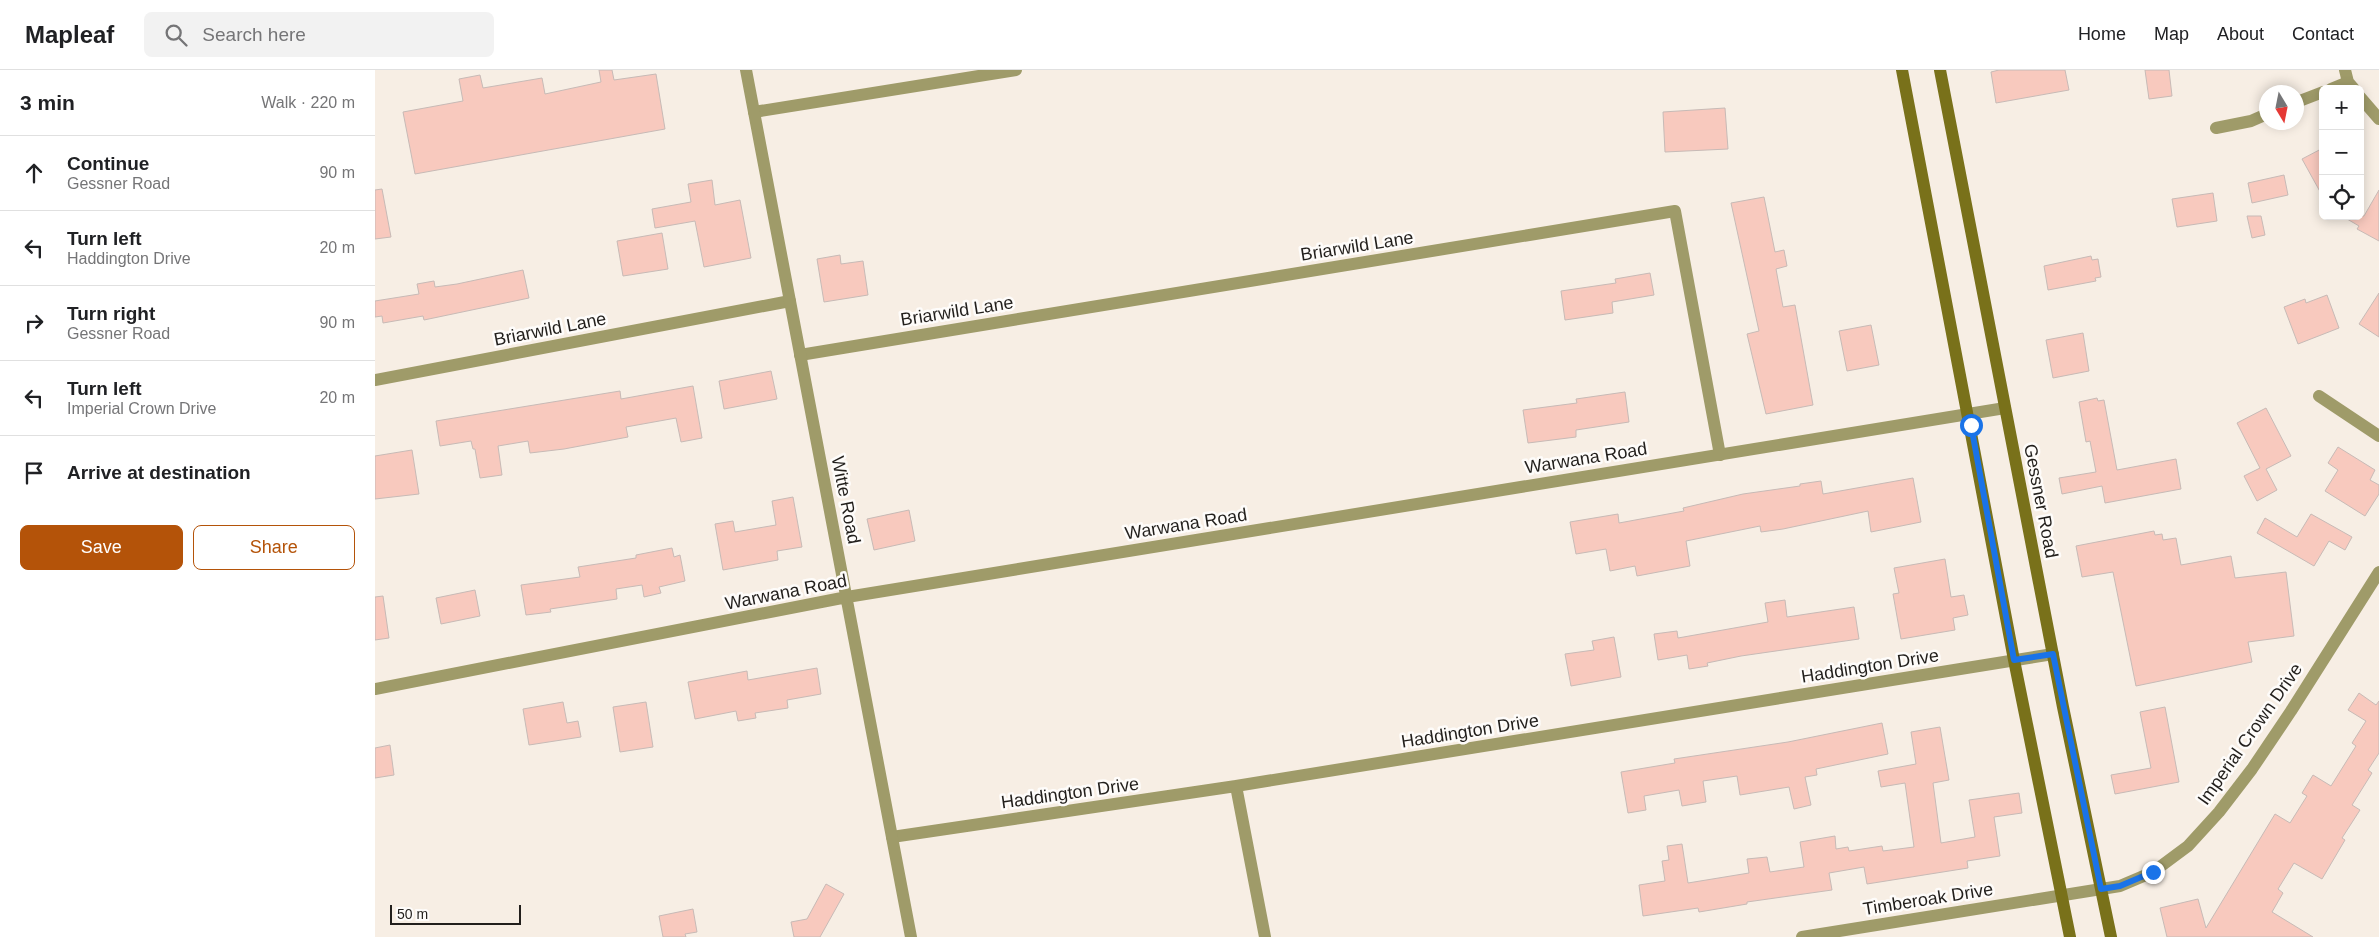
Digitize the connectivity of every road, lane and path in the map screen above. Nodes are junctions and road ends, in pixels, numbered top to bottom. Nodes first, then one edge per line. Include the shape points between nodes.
1 (746, 70) edge
2 (1017, 70) edge
3 (1902, 70) edge
4 (1940, 70) edge
5 (2319, 94) edge
6 (2304, 99) edge
7 (2364, 102) edge
8 (754, 112) junction
9 (2259, 118) edge
10 (2379, 119) edge
11 (2216, 128) dead end
12 (790, 301) junction
13 (801, 355) junction
14 (375, 380) edge
15 (2319, 396) dead end
16 (2005, 408) junction
17 (1968, 413) junction
18 (2379, 436) edge
19 (1720, 454) junction
20 (2379, 572) edge
21 (847, 597) junction
22 (2053, 654) junction
23 (2014, 660) junction
24 (375, 690) edge
25 (1236, 786) junction
26 (893, 837) junction
27 (2101, 889) junction
28 (2061, 895) junction
29 (911, 937) edge
30 (1265, 937) edge
31 (1802, 937) edge
32 (2070, 937) edge
33 (2111, 937) edge

1 - 8 street, Witte Road
2 - 8 street
3 - 17 main road
4 - 16 main road, Gessner Road
5 - 6 street
7 - 10 street
8 - 12 street, Witte Road
9 - 11 street
12 - 13 street, Witte Road
12 - 14 street, Briarwild Lane
13 - 19 street, Briarwild Lane via 1675,211
13 - 21 street, Witte Road
15 - 18 street
16 - 17 street, Warwana Road
16 - 22 main road, Gessner Road
17 - 19 street, Warwana Road
17 - 23 main road
19 - 21 street, Warwana Road
20 - 27 street, Imperial Crown Drive via 2291,711 2219,812 2189,846 2153,872 2120,886
21 - 24 street, Warwana Road
21 - 26 street, Witte Road
22 - 23 street, Haddington Drive
22 - 27 main road, Gessner Road
23 - 25 street, Haddington Drive
23 - 28 main road
25 - 26 street, Haddington Drive
25 - 30 street
26 - 29 street, Witte Road
27 - 28 street, Imperial Crown Drive
27 - 33 main road, Gessner Road
28 - 31 street, Timberoak Drive
28 - 32 main road

